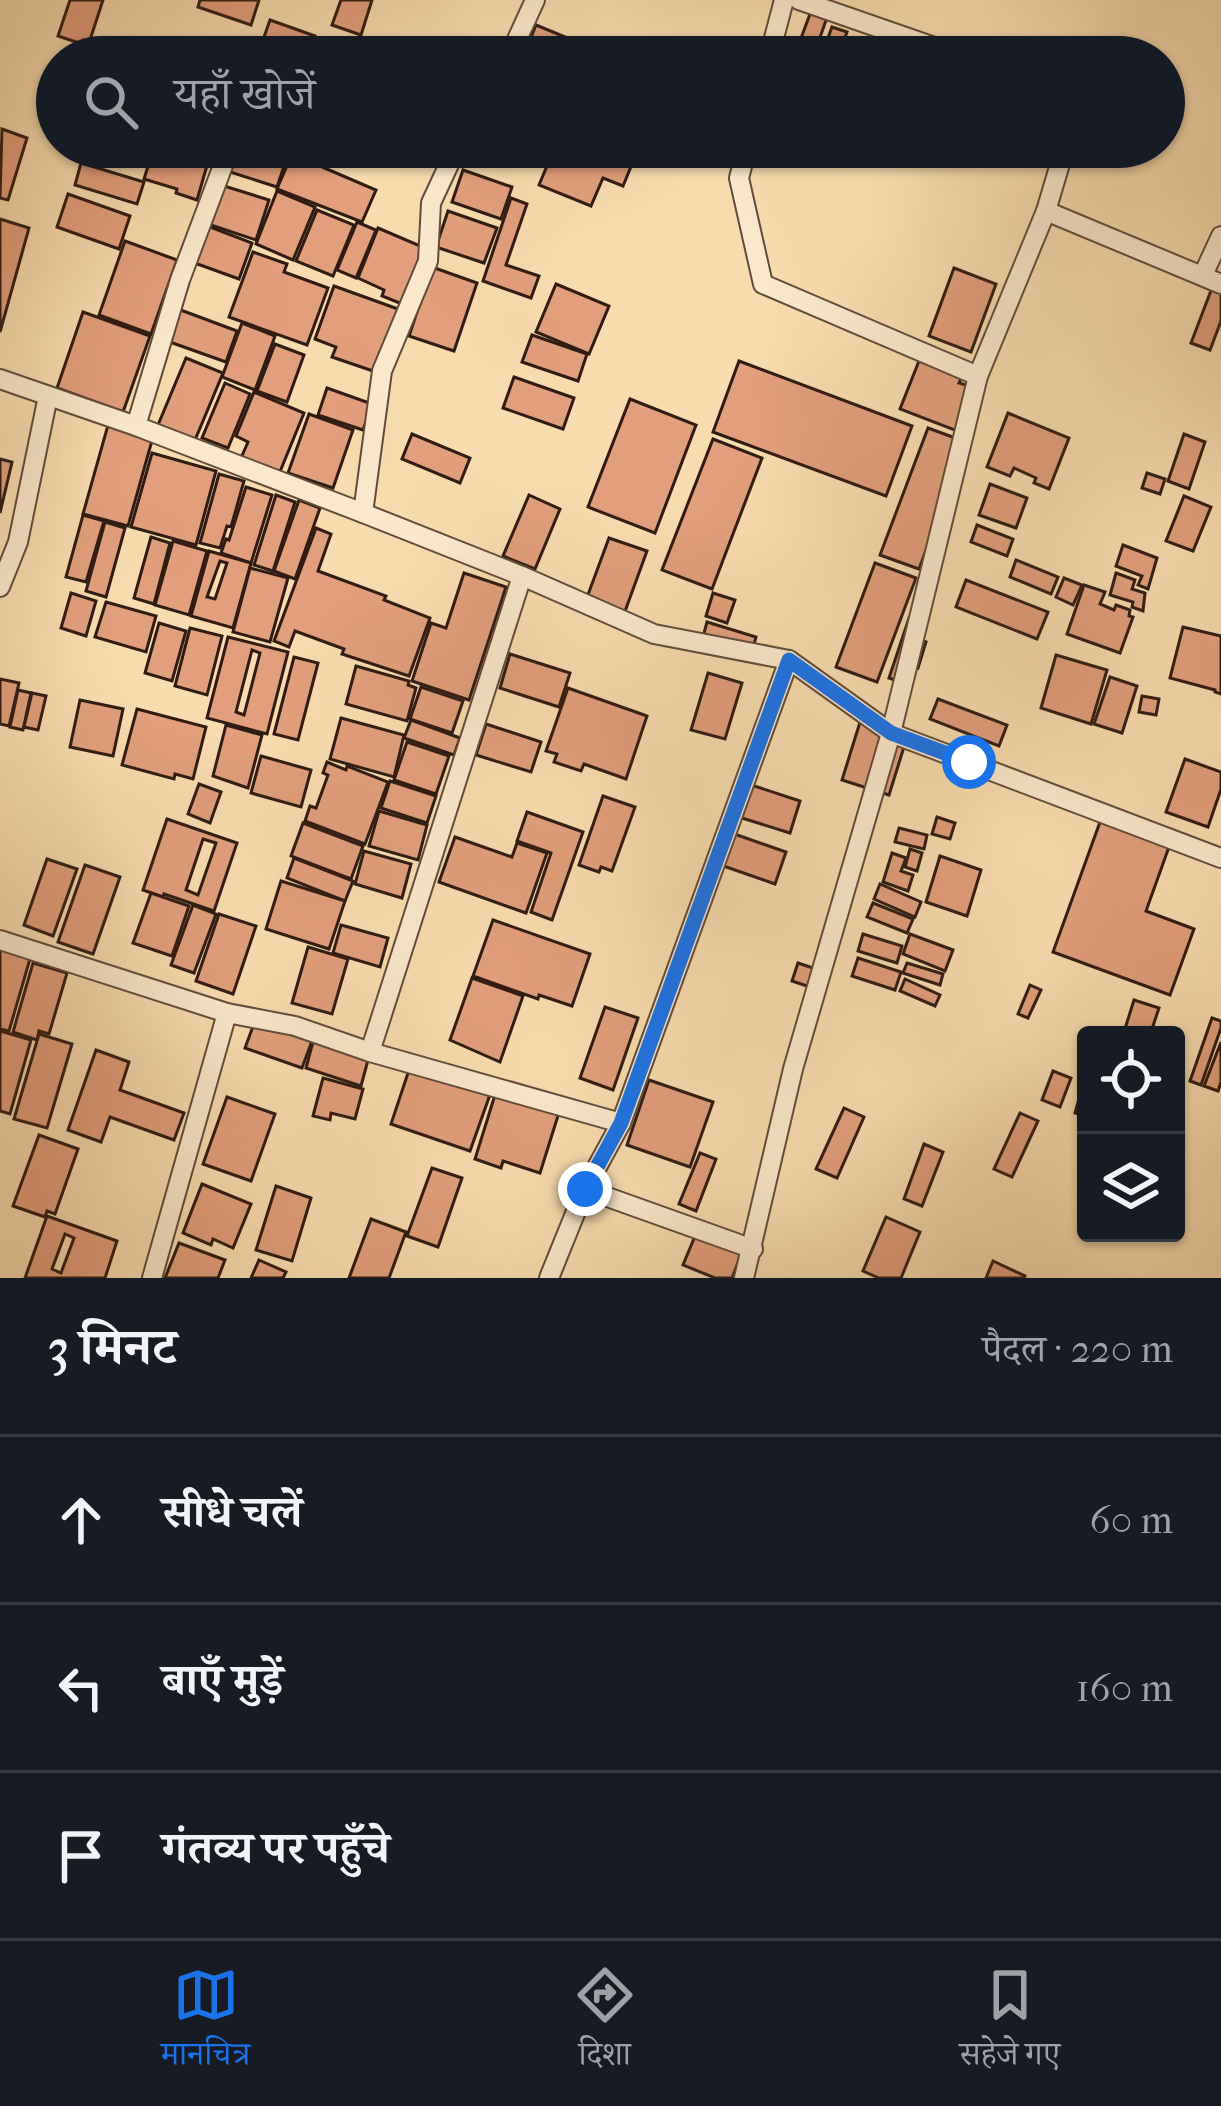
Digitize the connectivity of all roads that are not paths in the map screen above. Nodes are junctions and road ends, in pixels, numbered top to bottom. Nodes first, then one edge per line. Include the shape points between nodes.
1 (535, 0) edge
2 (784, 0) edge
3 (799, 0) edge
4 (519, 36) edge
5 (775, 36) edge
6 (903, 36) edge
7 (222, 168) edge
8 (448, 168) edge
9 (742, 168) edge
10 (1059, 168) edge
11 (1046, 211) junction
12 (1221, 236) edge
13 (1212, 279) edge
14 (978, 376) junction
15 (0, 379) edge
16 (48, 396) junction
17 (136, 426) junction
18 (363, 513) junction
19 (9, 540) edge
20 (521, 576) junction
21 (0, 587) edge
22 (789, 660) junction
23 (891, 733) junction
24 (1221, 858) edge
25 (0, 940) edge
26 (226, 1013) junction
27 (370, 1052) junction
28 (621, 1123) junction
29 (585, 1189) junction
30 (753, 1249) junction
31 (152, 1278) edge
32 (549, 1278) edge
33 (745, 1278) edge

1 - 4 street
2 - 5 street
3 - 6 street
7 - 17 street
8 - 18 street via 431,203 428,261 382,370
9 - 14 street via 763,284
10 - 11 street
11 - 13 street
11 - 14 street
12 - 13 street
14 - 23 street
15 - 16 street
16 - 17 street
16 - 19 street
17 - 18 street
18 - 20 street
19 - 21 street
20 - 22 street via 654,634
20 - 27 street
22 - 23 street
22 - 28 street
23 - 24 street
23 - 30 street via 793,1069
25 - 26 street
26 - 27 street
26 - 31 street
27 - 28 street
28 - 29 street
29 - 30 street
29 - 32 street
30 - 33 street

